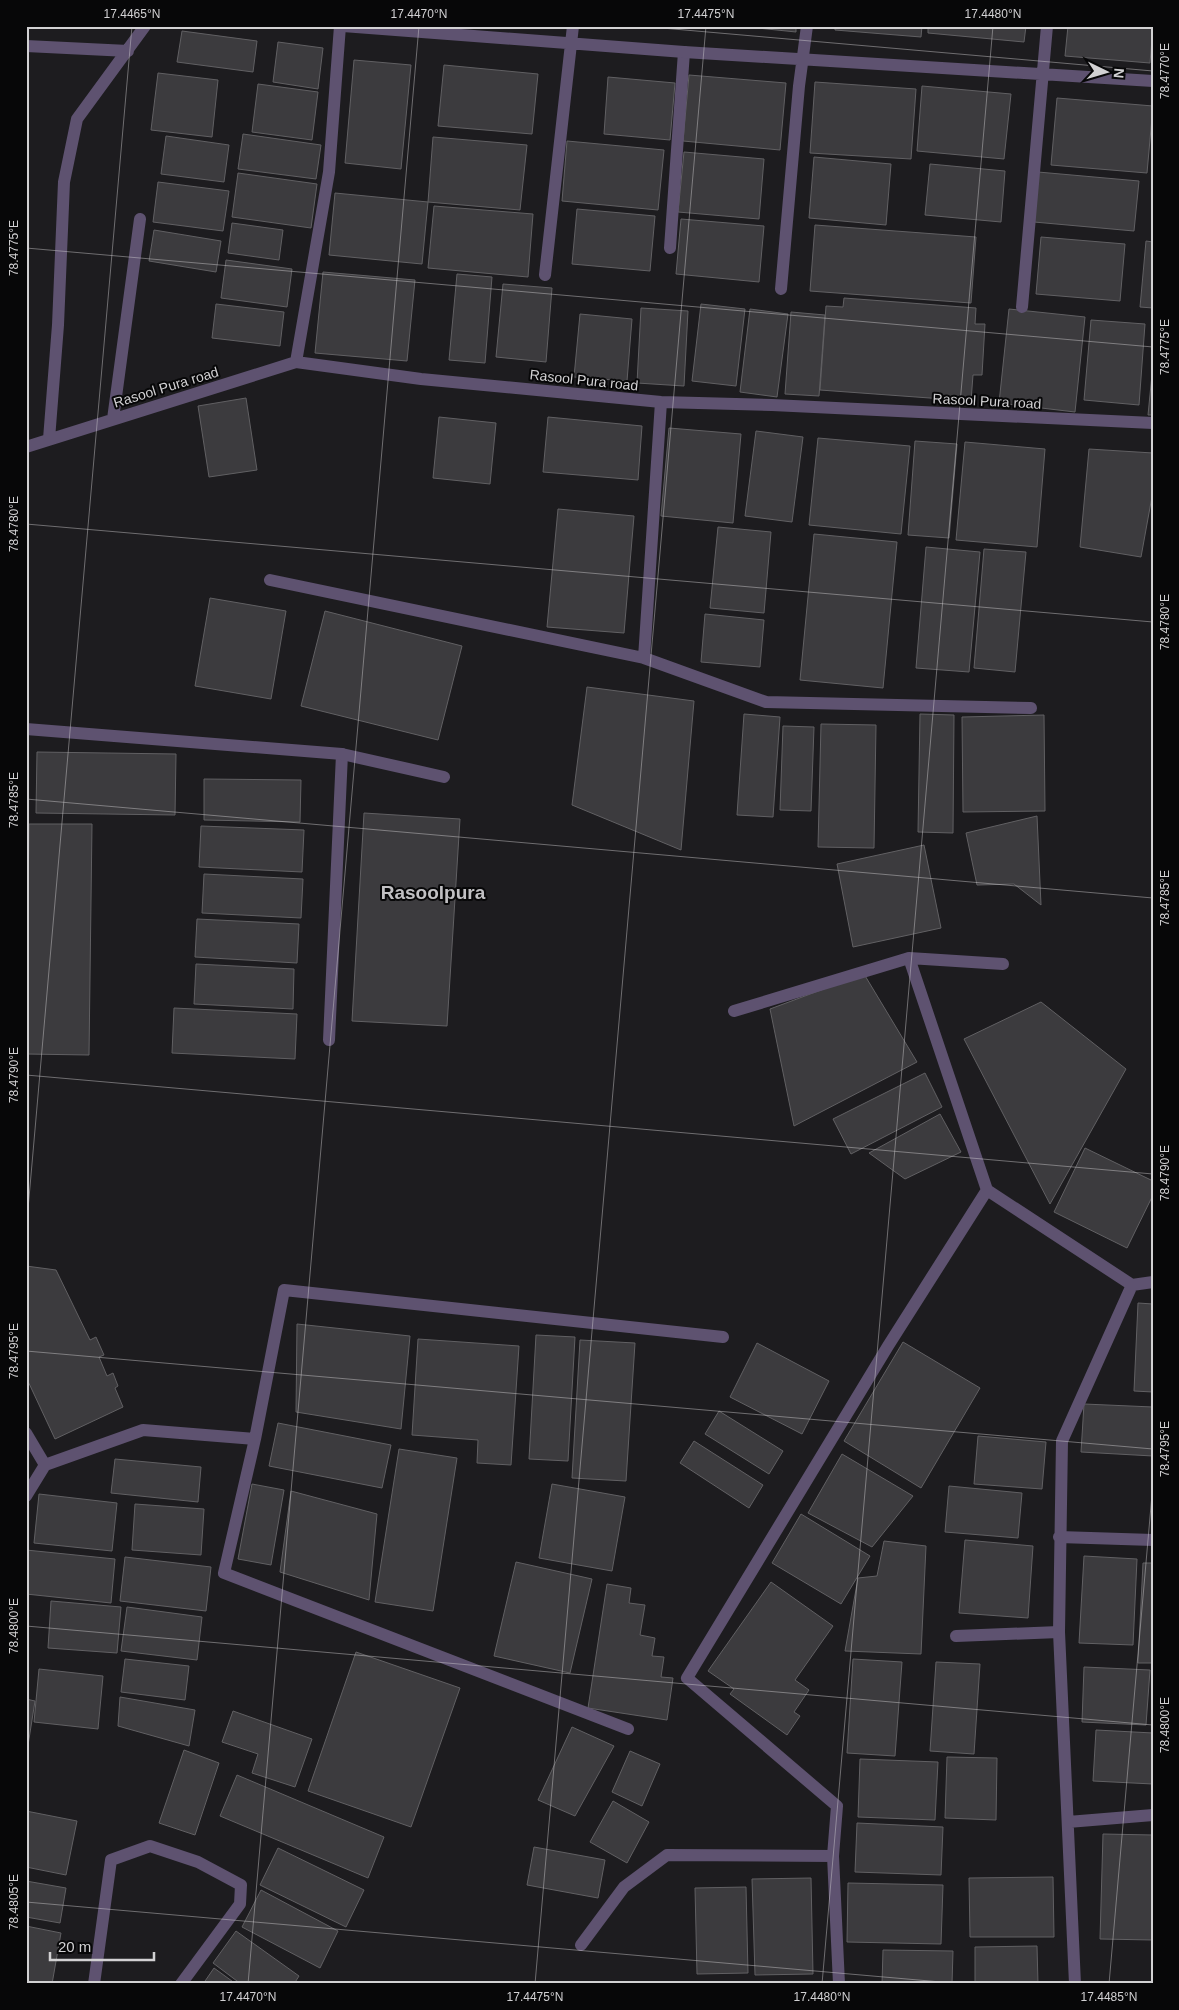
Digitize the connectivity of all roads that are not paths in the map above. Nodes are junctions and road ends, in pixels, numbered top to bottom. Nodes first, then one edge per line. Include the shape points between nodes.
1 (145, 26) edge
2 (342, 26) edge
3 (573, 26) edge
4 (807, 26) edge
5 (1047, 26) edge
6 (571, 43) junction
7 (26, 46) edge
8 (128, 51) junction
9 (684, 52) junction
10 (802, 60) junction
11 (1044, 75) junction
12 (1153, 81) edge
13 (140, 218) dead end
14 (670, 248) dead end
15 (545, 275) dead end
16 (781, 290) dead end
17 (1022, 307) dead end
18 (296, 362) junction
19 (661, 402) junction
20 (114, 419) junction
21 (1153, 423) edge
22 (48, 439) junction
23 (26, 447) edge
24 (270, 580) dead end
25 (644, 658) junction
26 (1031, 708) dead end
27 (26, 730) edge
28 (342, 754) junction
29 (444, 777) dead end
30 (909, 958) junction
31 (1003, 964) dead end
32 (734, 1011) dead end
33 (329, 1040) dead end
34 (987, 1190) junction
35 (1153, 1282) edge
36 (1132, 1285) junction
37 (723, 1337) dead end
38 (26, 1433) edge
39 (255, 1440) junction
40 (45, 1465) junction
41 (26, 1496) edge
42 (1059, 1537) junction
43 (1153, 1540) edge
44 (1059, 1632) junction
45 (956, 1636) dead end
46 (628, 1730) dead end
47 (1153, 1816) edge
48 (1068, 1822) junction
49 (833, 1856) junction
50 (581, 1945) dead end
51 (94, 1984) edge
52 (181, 1984) edge
53 (840, 1984) edge
54 (1075, 1984) edge

1 - 8 street
2 - 6 street
2 - 18 street via 328,172
3 - 6 street
4 - 10 street
5 - 11 street
6 - 9 street
6 - 15 street
7 - 8 street
8 - 22 street via 76,119 64,182 58,325
9 - 10 street
9 - 14 street
10 - 11 street
10 - 16 street
11 - 12 street
11 - 17 street
13 - 20 street
18 - 19 street, Rasool Pura road via 421,379
18 - 20 street, Rasool Pura road
19 - 21 street, Rasool Pura road
19 - 25 street
20 - 22 street, Rasool Pura road
22 - 23 street, Rasool Pura road
24 - 25 street
25 - 26 street via 766,702
27 - 28 street
28 - 29 street
28 - 33 street
30 - 31 street
30 - 32 street
30 - 34 street
34 - 36 street
34 - 49 street via 883,1354 687,1678 837,1806
35 - 36 street
36 - 42 street via 1062,1441
37 - 39 street via 284,1290
38 - 40 street
39 - 40 street via 143,1430
39 - 46 street via 224,1573
40 - 41 street
42 - 43 street
42 - 44 street
44 - 45 street
44 - 48 street
47 - 48 street
48 - 54 street
49 - 50 street via 666,1855 624,1887
49 - 53 street
51 - 52 street via 111,1860 150,1846 198,1862 241,1885 240,1904

